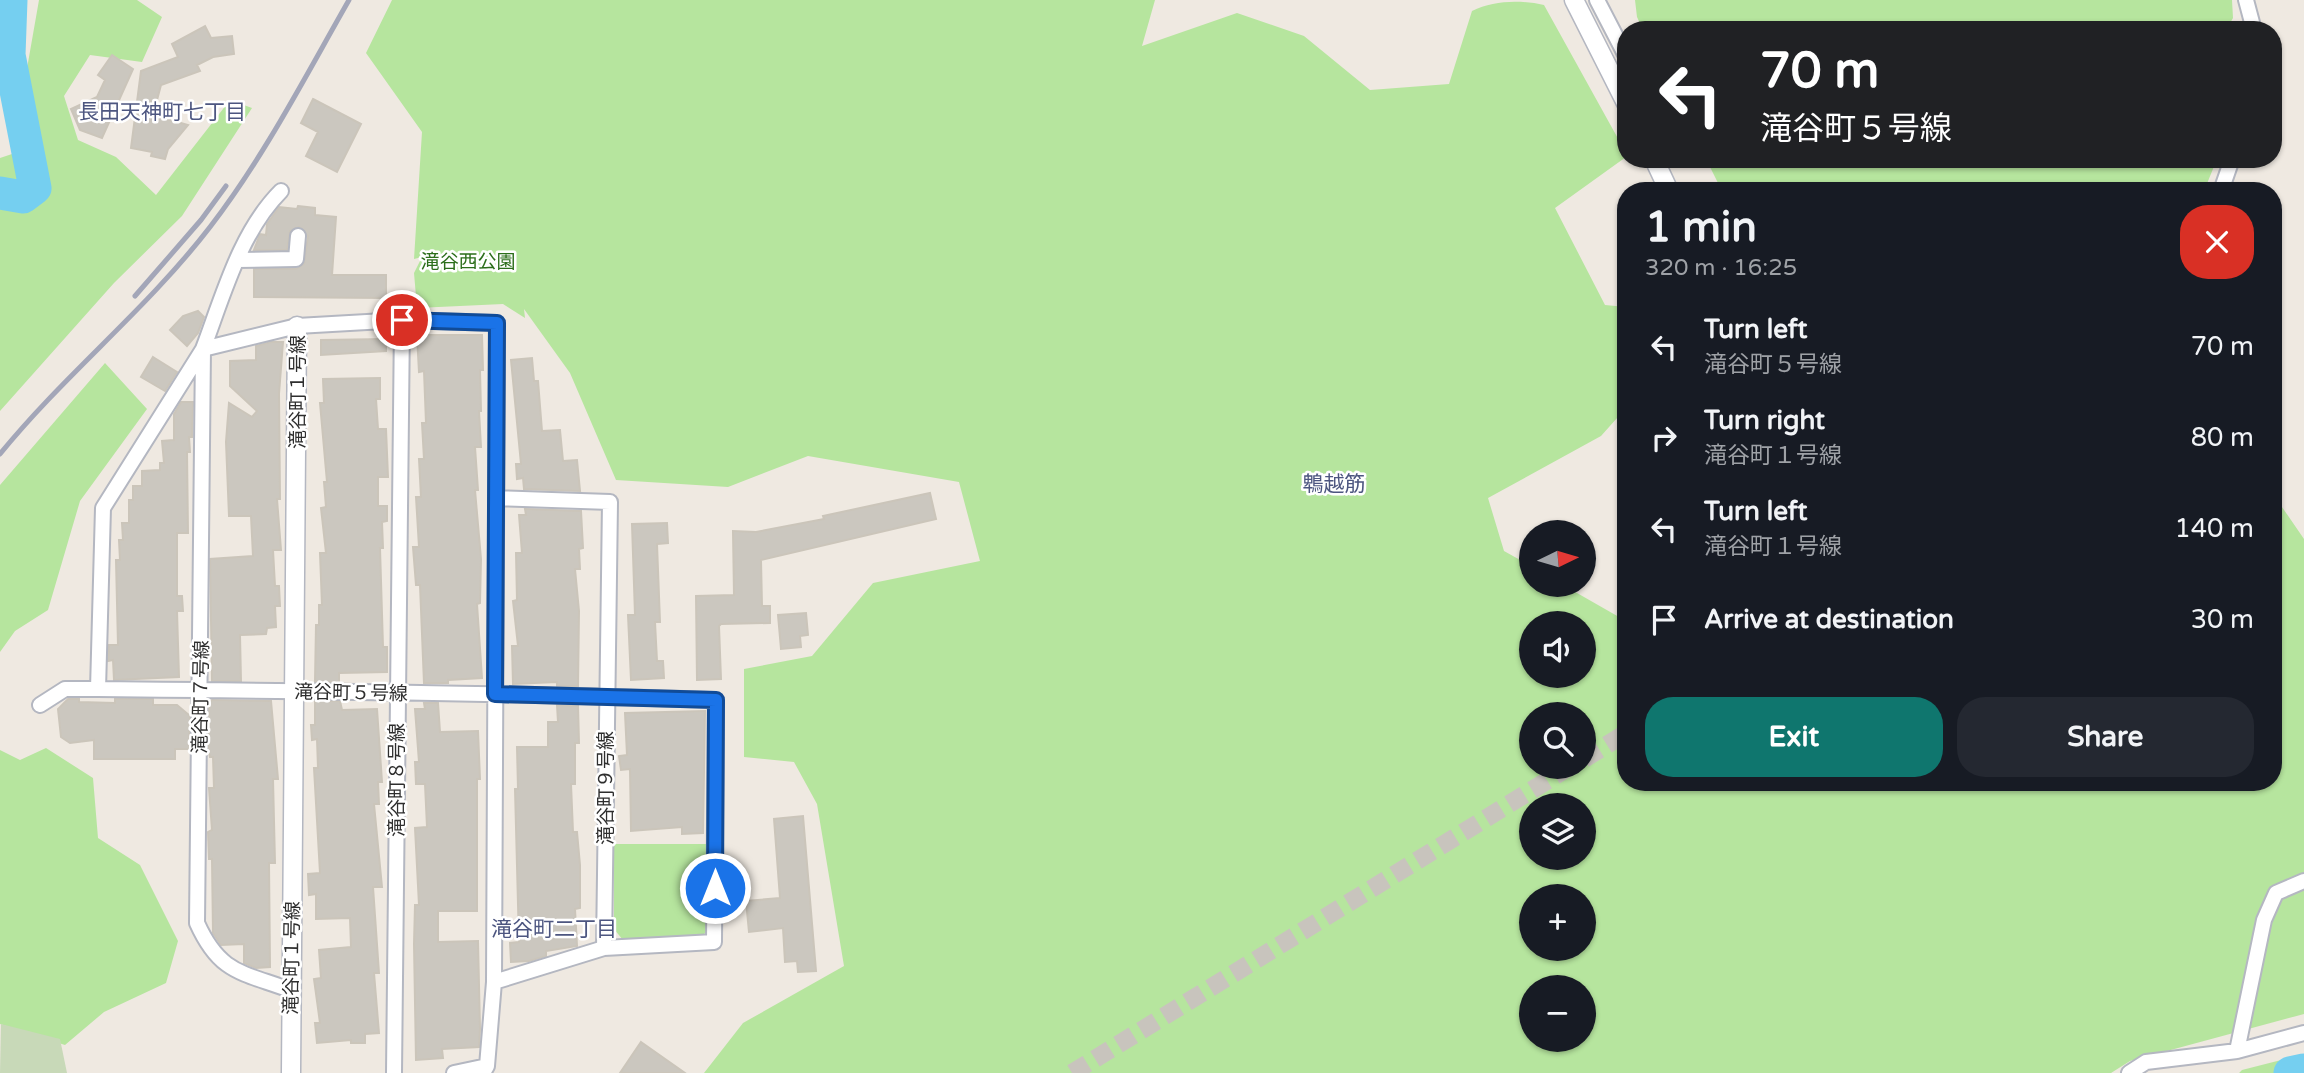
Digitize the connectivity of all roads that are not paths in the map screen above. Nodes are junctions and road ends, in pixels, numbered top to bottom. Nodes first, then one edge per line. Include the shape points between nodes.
1 (1574, 0) edge
2 (1597, 0) edge
3 (2246, 0) edge
4 (2252, 21) edge
5 (1617, 39) edge
6 (1617, 85) edge
7 (281, 191) dead end
8 (298, 236) dead end
9 (237, 260) junction
10 (402, 320) junction
11 (296, 326) junction
12 (203, 349) junction
13 (496, 498) junction
14 (98, 689) junction
15 (200, 690) junction
16 (296, 691) junction
17 (396, 693) junction
18 (495, 694) junction
19 (605, 696) junction
20 (40, 705) dead end
21 (2304, 881) edge
22 (604, 948) junction
23 (495, 982) junction
24 (290, 990) junction
25 (2304, 1034) edge
26 (2236, 1051) junction
27 (485, 1069) edge
28 (291, 1073) edge
29 (394, 1073) edge
30 (454, 1073) edge
31 (2129, 1073) edge

1 - 6 street
2 - 5 street
3 - 4 street
7 - 9 street via 268,204
8 - 9 street via 296,259
9 - 12 street
10 - 11 street, 滝谷町１号線
10 - 13 street, 滝谷町１号線 via 497,323
10 - 17 street, 滝谷町８号線
11 - 12 street
11 - 16 street, 滝谷町１号線
12 - 14 street via 103,508
12 - 15 street, 滝谷町７号線
13 - 18 street, 滝谷町１号線
13 - 19 street, 滝谷町９号線 via 610,502
14 - 15 street, 滝谷町５号線
14 - 20 street, 滝谷町５号線 via 65,689
15 - 16 street, 滝谷町５号線
15 - 24 street, 滝谷町７号線 via 197,923 209,950 229,968
16 - 17 street, 滝谷町５号線
16 - 24 street, 滝谷町１号線
17 - 18 street, 滝谷町５号線
17 - 29 street, 滝谷町８号線
18 - 19 street, 滝谷町５号線
18 - 23 street, 滝谷町１号線
19 - 22 street, 滝谷町９号線
19 - 22 street, 滝谷町５号線 via 716,700 716,713 714,942
21 - 26 street via 2276,893 2264,920
22 - 23 street
23 - 27 street, 滝谷町１号線
24 - 28 street, 滝谷町１号線
25 - 26 street
26 - 31 street via 2146,1062
27 - 30 street

